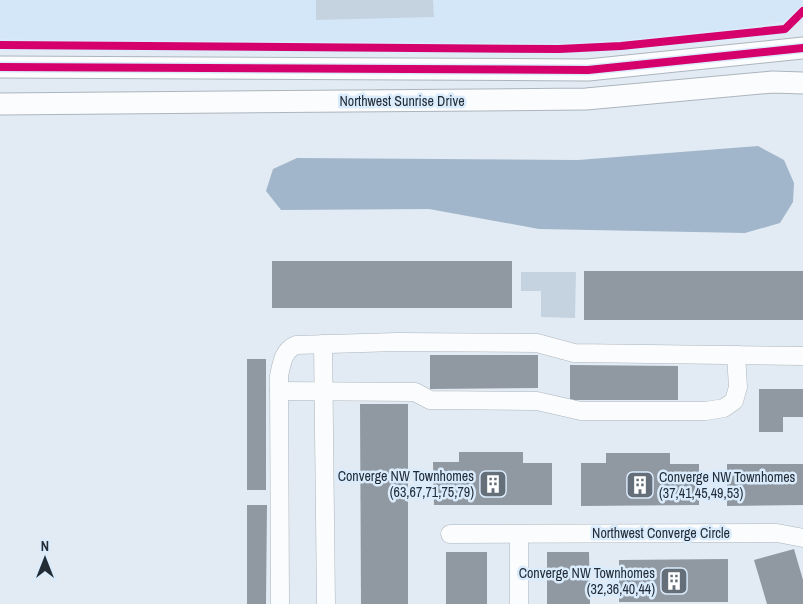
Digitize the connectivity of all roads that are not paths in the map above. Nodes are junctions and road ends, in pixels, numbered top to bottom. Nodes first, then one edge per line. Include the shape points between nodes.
1 (803, 48) edge
2 (0, 67) edge
3 (803, 83) edge
4 (0, 104) edge
5 (323, 344) junction
6 (736, 355) junction
7 (803, 356) edge
8 (279, 391) junction
9 (324, 392) junction
10 (450, 534) dead end
11 (519, 534) junction
12 (803, 538) edge
13 (280, 604) edge
14 (326, 604) edge
15 (518, 604) edge

1 - 2 street via 588,70
3 - 4 street, Northwest Sunrise Drive via 773,82 586,99
5 - 6 street via 537,344 574,353
5 - 8 street via 296,345 288,349 279,376
5 - 9 street
6 - 7 street
6 - 9 street via 738,387 734,401 724,408 706,411 581,411 537,401 430,400 414,392
8 - 9 street
8 - 13 street
9 - 14 street
10 - 11 street, Northwest Converge Circle
11 - 12 street, Northwest Converge Circle via 777,533
11 - 15 street

